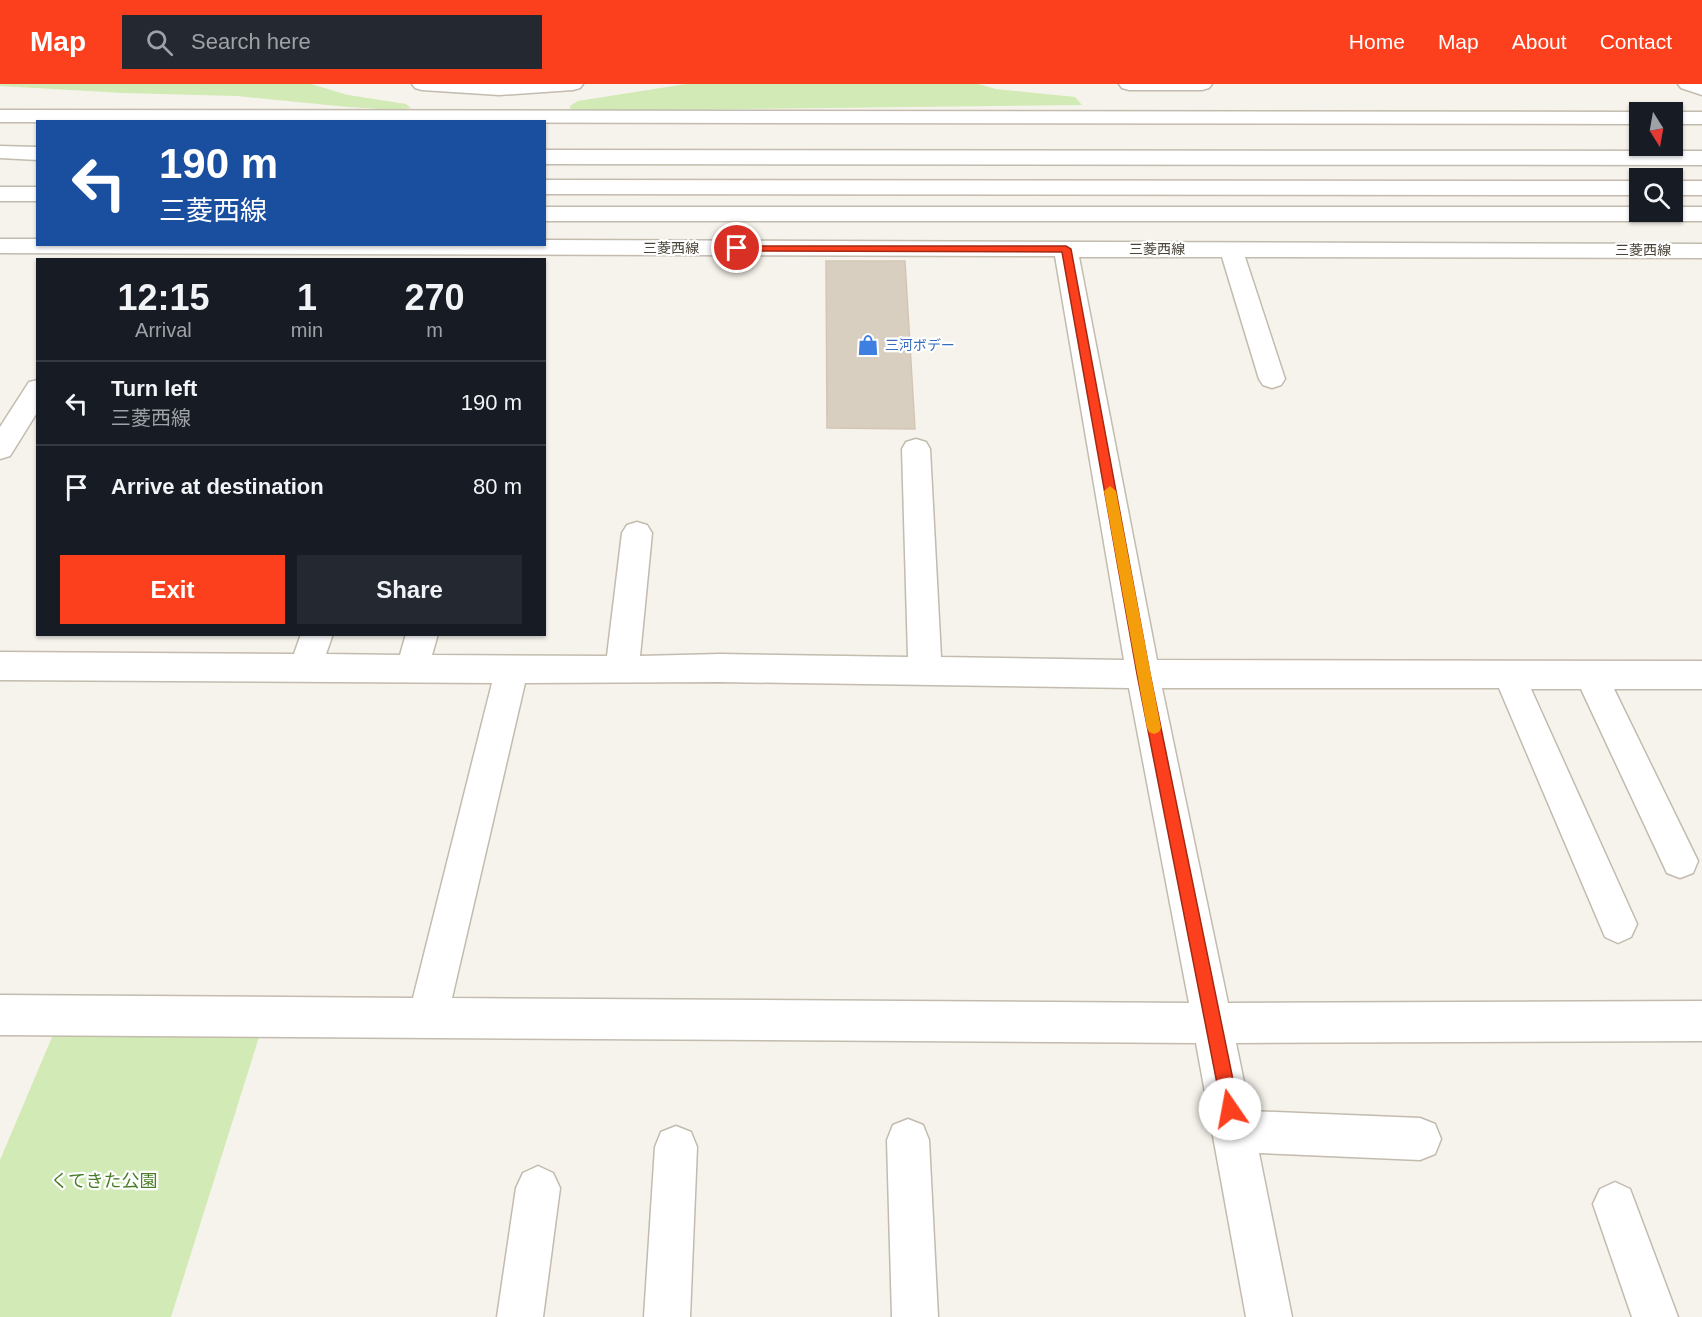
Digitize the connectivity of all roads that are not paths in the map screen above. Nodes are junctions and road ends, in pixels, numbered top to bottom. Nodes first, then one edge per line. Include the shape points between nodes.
1 (422, 84) edge
2 (573, 84) edge
3 (1129, 84) edge
4 (1202, 84) edge
5 (1688, 84) edge
6 (1702, 89) edge
7 (0, 116) edge
8 (1629, 118) edge
9 (1683, 118) edge
10 (1702, 118) edge
11 (0, 152) edge
12 (36, 154) edge
13 (546, 157) edge
14 (1702, 158) edge
15 (0, 186) edge
16 (36, 186) edge
17 (546, 187) edge
18 (1629, 188) edge
19 (1683, 188) edge
20 (1702, 189) edge
21 (0, 194) edge
22 (36, 194) edge
23 (546, 195) edge
24 (1629, 199) edge
25 (1683, 199) edge
26 (1702, 199) edge
27 (546, 214) edge
28 (1702, 214) edge
29 (0, 246) edge
30 (1066, 249) junction
31 (1231, 249) junction
32 (1702, 251) edge
33 (123, 253) edge
34 (1272, 379) dead end
35 (36, 392) edge
36 (0, 449) edge
37 (916, 449) dead end
38 (637, 533) dead end
39 (316, 636) edge
40 (421, 636) edge
41 (0, 666) edge
42 (305, 667) junction
43 (412, 667) junction
44 (512, 669) junction
45 (622, 670) junction
46 (925, 671) junction
47 (1143, 674) junction
48 (1509, 675) junction
49 (1591, 675) junction
50 (1702, 675) edge
51 (1680, 861) dead end
52 (1618, 924) dead end
53 (0, 1015) edge
54 (428, 1018) junction
55 (1702, 1021) edge
56 (1211, 1023) junction
57 (1235, 1131) junction
58 (1420, 1139) dead end
59 (908, 1140) dead end
60 (676, 1148) dead end
61 (538, 1188) dead end
62 (1616, 1204) dead end
63 (520, 1317) edge
64 (667, 1317) edge
65 (915, 1317) edge
66 (1269, 1317) edge
67 (1655, 1317) edge

1 - 2 street via 499,89
3 - 4 street
5 - 6 street
7 - 8 street
9 - 10 street
11 - 12 street
13 - 14 street
15 - 16 street
17 - 18 street
19 - 20 street
21 - 22 street
23 - 24 street
25 - 26 street
27 - 28 street
29 - 33 street, 三菱西線
30 - 31 street, 三菱西線
30 - 33 street, 三菱西線
30 - 47 street
31 - 32 street, 三菱西線
31 - 34 street
35 - 36 street
37 - 46 street
38 - 45 street
39 - 42 street
40 - 43 street
41 - 42 street
42 - 43 street
43 - 44 street
44 - 45 street
44 - 54 street
45 - 46 street
46 - 47 street
47 - 48 street
47 - 56 street
48 - 49 street
48 - 52 street
49 - 50 street
49 - 51 street
53 - 54 street
54 - 56 street
55 - 56 street
56 - 57 street
57 - 58 street
57 - 66 street
59 - 65 street
60 - 64 street
61 - 63 street
62 - 67 street

